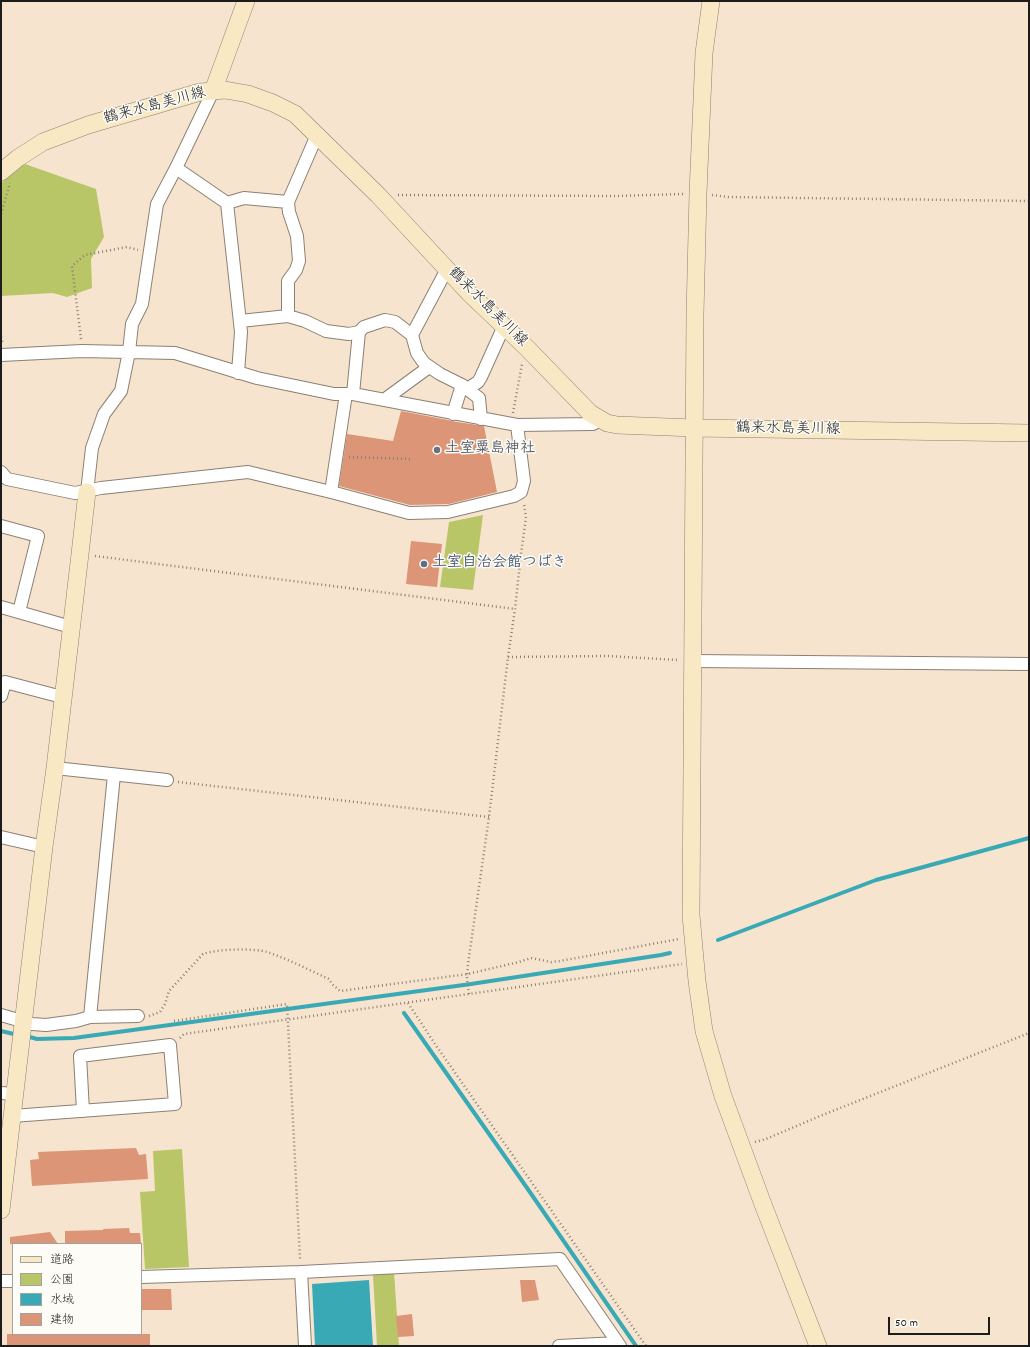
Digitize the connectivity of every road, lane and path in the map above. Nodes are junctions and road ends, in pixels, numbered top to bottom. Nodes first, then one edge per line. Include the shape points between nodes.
1 (246, 1) edge
2 (711, 1) edge
3 (213, 91) junction
4 (317, 135) junction
5 (176, 168) junction
6 (1, 172) edge
7 (698, 193) junction
8 (378, 195) junction
9 (1029, 201) edge
10 (288, 202) junction
11 (227, 203) junction
12 (150, 253) junction
13 (447, 269) junction
14 (288, 316) junction
15 (240, 321) junction
16 (504, 326) junction
17 (359, 332) junction
18 (412, 335) junction
19 (525, 346) junction
20 (82, 351) junction
21 (129, 352) junction
22 (1, 355) edge
23 (430, 367) junction
24 (238, 373) junction
25 (465, 387) junction
26 (350, 394) junction
27 (384, 400) junction
28 (453, 414) junction
29 (481, 419) junction
30 (601, 420) junction
31 (514, 425) junction
32 (694, 428) junction
33 (1029, 433) edge
34 (336, 457) junction
35 (410, 459) dead end
36 (1, 472) edge
37 (87, 492) junction
38 (331, 492) junction
39 (521, 492) junction
40 (1, 526) edge
41 (80, 554) junction
42 (1, 607) edge
43 (515, 609) junction
44 (19, 612) junction
45 (71, 627) junction
46 (508, 657) junction
47 (693, 660) junction
48 (1029, 664) edge
49 (1, 696) edge
50 (62, 697) junction
51 (55, 768) junction
52 (114, 775) junction
53 (167, 780) joint
54 (489, 817) junction
55 (1, 837) edge
56 (44, 848) junction
57 (693, 937) junction
58 (695, 962) junction
59 (468, 974) junction
60 (469, 994) junction
61 (408, 1003) junction
62 (1, 1016) edge
63 (138, 1016) joint
64 (90, 1017) junction
65 (288, 1019) junction
66 (174, 1021) dead end
67 (23, 1032) junction
68 (1029, 1033) edge
69 (170, 1045) junction
70 (8, 1094) edge
71 (84, 1111) junction
72 (12, 1116) junction
73 (741, 1146) junction
74 (4, 1157) edge
75 (1, 1210) edge
76 (301, 1272) junction
77 (142, 1277) edge
78 (1, 1281) edge
79 (12, 1281) edge
80 (619, 1344) edge
81 (305, 1346) edge
82 (559, 1346) edge
83 (646, 1346) edge
84 (818, 1346) edge

1 - 3 street
2 - 7 street via 704,53
3 - 4 street, 鶴来水島美川線 via 225,90 248,94 273,103 295,114
3 - 5 street
3 - 6 street, 鶴来水島美川線 via 200,92 88,125 43,142
4 - 8 street, 鶴来水島美川線
4 - 10 street
5 - 11 street
5 - 12 street via 157,204
7 - 8 path via 616,196
7 - 9 path via 728,197
7 - 32 street
8 - 13 street, 鶴来水島美川線
10 - 11 street via 244,198
10 - 14 street via 297,236 300,262 288,281
11 - 15 street
12 - 20 path via 127,247 85,255 72,266
12 - 21 street via 142,304 132,324
13 - 16 street, 鶴来水島美川線
13 - 18 street
14 - 15 street
14 - 17 street via 326,331 349,334
15 - 24 street
16 - 19 street, 鶴来水島美川線
16 - 25 street via 478,382
17 - 18 street via 364,327 385,320 395,322
17 - 26 street
18 - 23 street via 417,353
19 - 30 street, 鶴来水島美川線 via 590,413
19 - 31 path
20 - 21 street
20 - 22 street
21 - 24 street via 175,353
21 - 37 street via 121,391 104,414 92,448
23 - 25 street
23 - 27 street
24 - 26 street via 334,394
25 - 28 street
25 - 29 street via 479,398
26 - 27 street
26 - 34 street
27 - 28 street
28 - 29 street
29 - 31 street
30 - 31 street via 593,424
30 - 32 street, 鶴来水島美川線 via 617,425
31 - 39 street via 524,481
32 - 33 street, 鶴来水島美川線
32 - 47 street
34 - 35 path
34 - 38 street
36 - 37 street via 7,479 75,494
37 - 38 street via 101,488 248,472
37 - 41 street
38 - 39 street via 409,513 448,512 514,496
39 - 43 path via 526,518
40 - 44 street via 38,536
41 - 43 path
41 - 45 street
42 - 44 street
43 - 46 path
44 - 45 street
45 - 50 street
46 - 47 path via 607,656
46 - 54 path
47 - 48 street
47 - 57 street
49 - 50 street via 5,682
50 - 51 street
51 - 52 street
51 - 56 street
52 - 53 street
52 - 64 street
53 - 54 path
54 - 59 path
55 - 56 street
56 - 67 street
57 - 58 street
57 - 59 path via 560,961 531,958
58 - 60 path
58 - 73 street via 704,1031 722,1096
59 - 60 path
59 - 63 path via 340,991 329,979 267,952 210,952 203,954 169,991 160,1012
60 - 61 path
61 - 65 path
61 - 83 path
62 - 67 street
63 - 64 street
64 - 67 street via 46,1025 32,1024
65 - 66 path via 287,1004
65 - 69 path via 184,1034
65 - 76 path
67 - 70 street
68 - 73 path via 766,1139
69 - 71 street via 80,1056
69 - 71 street via 175,1104
70 - 72 street
71 - 72 street
72 - 74 street
73 - 84 street
74 - 75 street
76 - 77 street
76 - 80 street via 560,1259
76 - 81 street
78 - 79 street
80 - 82 street

